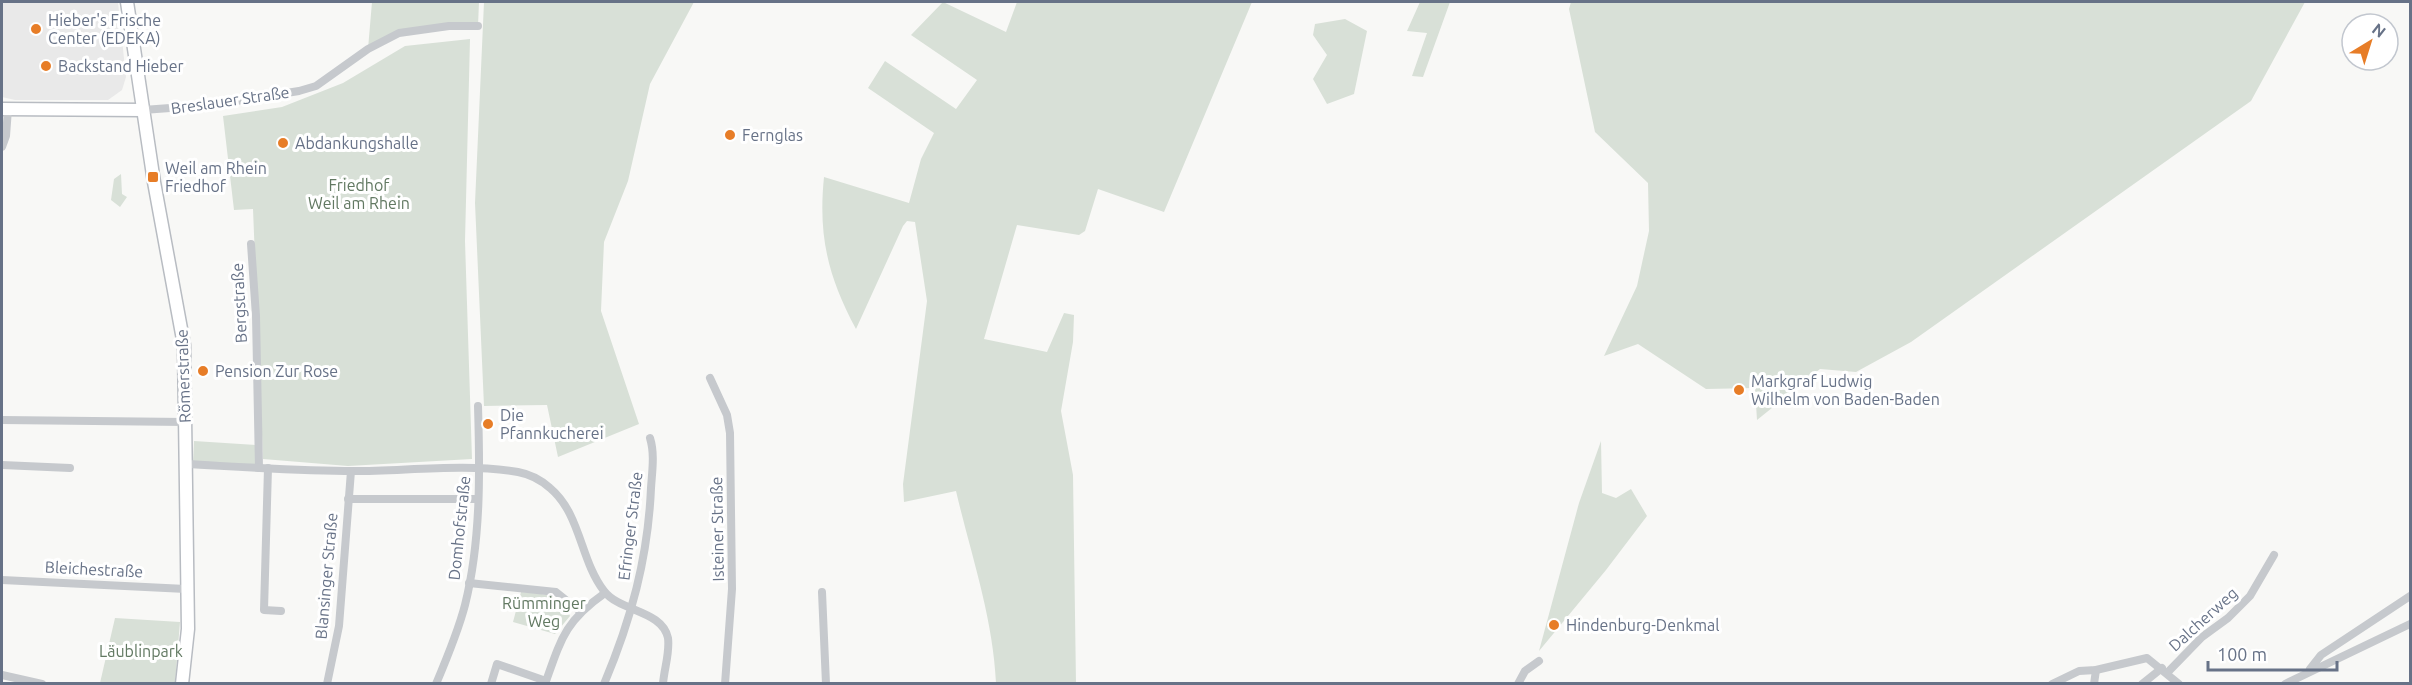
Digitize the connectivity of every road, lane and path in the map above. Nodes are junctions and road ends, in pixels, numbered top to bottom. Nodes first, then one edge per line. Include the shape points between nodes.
1 (128, 2) edge
2 (478, 26) dead end
3 (5, 109) edge
4 (143, 110) junction
5 (2, 147) edge
6 (250, 244) dead end
7 (710, 378) dead end
8 (478, 406) dead end
9 (2, 420) edge
10 (185, 422) junction
11 (650, 438) dead end
12 (186, 464) junction
13 (2, 465) edge
14 (70, 468) dead end
15 (263, 468) junction
16 (480, 469) junction
17 (351, 471) junction
18 (348, 499) junction
19 (477, 499) junction
20 (2274, 555) dead end
21 (2, 580) edge
22 (469, 583) junction
23 (186, 589) junction
24 (822, 592) dead end
25 (605, 593) junction
26 (2410, 596) edge
27 (630, 609) junction
28 (281, 611) dead end
29 (581, 612) junction
30 (2410, 624) edge
31 (1539, 661) dead end
32 (2096, 670) junction
33 (2165, 670) junction
34 (2307, 672) junction
35 (2, 675) edge
36 (545, 682) edge
37 (42, 684) edge
38 (182, 684) edge
39 (327, 684) edge
40 (436, 684) edge
41 (491, 684) edge
42 (604, 684) edge
43 (663, 684) edge
44 (725, 684) edge
45 (826, 684) edge
46 (1518, 684) edge
47 (2052, 684) edge
48 (2094, 684) edge
49 (2142, 684) edge
50 (2180, 684) edge
51 (2285, 684) edge

1 - 4 street, Römerstraße
2 - 4 street, Breslauer Straße via 399,33 368,49 316,86 299,91 221,104
3 - 4 street, Breslauer Straße
3 - 5 street via 6,136
4 - 10 street, Römerstraße via 184,345
6 - 15 street, Bergstraße
7 - 44 street, Isteiner Straße via 727,415 730,433 732,589
8 - 16 street, Domhofstraße
9 - 10 street
10 - 12 street, Römerstraße
11 - 27 street, Efringer Straße via 653,448 644,566
12 - 15 street
12 - 23 street, Römerstraße
13 - 14 street
15 - 17 street
15 - 28 street, Bergstraße via 264,610
16 - 17 street
16 - 19 street, Domhofstraße
16 - 25 street via 521,472 555,492 569,512
17 - 18 street, Blansinger Straße
18 - 19 street
18 - 39 street, Blansinger Straße via 339,626
19 - 22 street, Domhofstraße
20 - 33 street, Dalcherweg via 2250,596
21 - 23 street, Bleichestraße
22 - 29 street via 556,592
22 - 40 street, Domhofstraße via 456,633
23 - 38 street, Römerstraße via 188,629
24 - 45 street
25 - 27 street
25 - 29 street
26 - 34 street via 2321,655
27 - 42 street, Efringer Straße
27 - 43 street via 657,621 664,629 668,646
29 - 36 street via 561,638
30 - 34 street
31 - 46 street via 1525,671
32 - 33 street via 2147,657
32 - 47 street via 2079,671
32 - 48 street
33 - 49 street, Dalcherweg
33 - 50 street
34 - 51 street
35 - 37 street
36 - 41 street via 497,664

